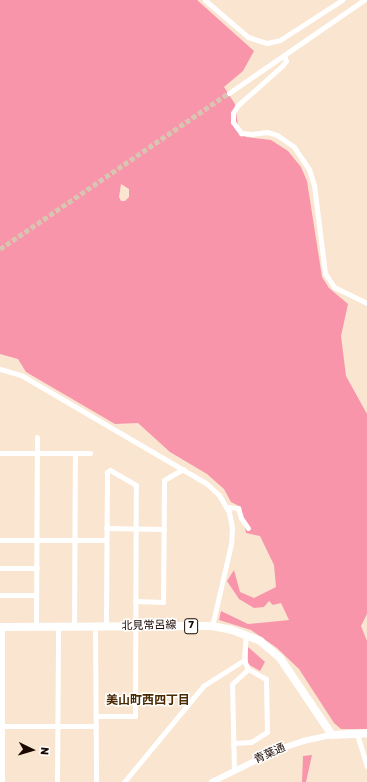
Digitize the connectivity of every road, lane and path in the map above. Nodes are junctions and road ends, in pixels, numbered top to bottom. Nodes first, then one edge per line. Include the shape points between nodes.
1 (205, 0) edge
2 (342, 0) edge
3 (364, 0) edge
4 (284, 55) junction
5 (229, 93) tunnel mouth
6 (367, 304) edge
7 (0, 369) edge
8 (37, 437) dead end
9 (0, 453) edge
10 (36, 453) junction
11 (75, 453) junction
12 (90, 453) dead end
13 (183, 470) junction
14 (226, 507) junction
15 (106, 528) junction
16 (136, 528) junction
17 (248, 528) dead end
18 (164, 529) junction
19 (0, 540) edge
20 (37, 540) junction
21 (75, 540) junction
22 (106, 540) junction
23 (0, 568) edge
24 (37, 568) junction
25 (0, 595) edge
26 (36, 595) junction
27 (135, 601) junction
28 (212, 626) junction
29 (1, 627) edge
30 (36, 627) junction
31 (58, 627) junction
32 (74, 627) junction
33 (95, 627) junction
34 (106, 627) junction
35 (135, 627) junction
36 (246, 634) junction
37 (244, 660) junction
38 (248, 669) junction
39 (96, 716) junction
40 (2, 726) junction
41 (58, 726) junction
42 (96, 726) junction
43 (1, 733) edge
44 (357, 734) junction
45 (367, 734) edge
46 (332, 735) junction
47 (233, 743) junction
48 (367, 768) edge
49 (234, 770) junction
50 (2, 782) edge
51 (57, 782) edge
52 (96, 782) edge
53 (124, 782) edge
54 (212, 782) edge

1 - 2 street via 248,37 267,43 280,40
3 - 4 street
4 - 5 street
4 - 6 street via 286,61 282,66 238,104 233,113 233,122 241,133 266,132 277,135 294,147 309,169 314,185 325,273 334,287
7 - 13 street via 20,375
8 - 10 street
9 - 10 street
10 - 11 street
10 - 20 street
11 - 12 street
11 - 21 street
13 - 14 street via 206,483
13 - 18 street via 164,480
14 - 17 street via 238,508 240,518
14 - 28 street via 232,527 231,544
15 - 16 street
15 - 16 street via 106,472 110,470 136,485
15 - 22 street
16 - 18 street
16 - 27 street
18 - 27 street via 163,602
19 - 20 street
20 - 21 street
20 - 24 street
21 - 22 street
21 - 32 street
22 - 34 street
23 - 24 street
24 - 26 street
25 - 26 street
26 - 30 street
27 - 35 street
28 - 35 main road, 北見常呂線 / 7
28 - 36 main road, 北見常呂線 / 7
29 - 30 main road, 北見常呂線 / 7
29 - 40 street
30 - 31 main road, 北見常呂線 / 7
31 - 32 main road, 北見常呂線 / 7
31 - 41 street
32 - 33 main road, 北見常呂線 / 7
33 - 34 main road, 北見常呂線 / 7
33 - 39 street
34 - 35 main road, 北見常呂線 / 7
35 - 39 street via 135,716
36 - 37 street
36 - 46 main road, 北見常呂線 / 7 via 270,648 285,663
37 - 38 street
37 - 53 street via 203,686
38 - 47 street via 232,684
38 - 47 street via 266,679 267,732 251,742
39 - 42 street
40 - 41 street
40 - 43 street
41 - 42 street
41 - 51 street
42 - 52 street
43 - 50 street
44 - 45 main road
44 - 46 main road
44 - 48 street
46 - 49 street, 青葉通 via 297,743
47 - 49 street
49 - 54 street, 青葉通

